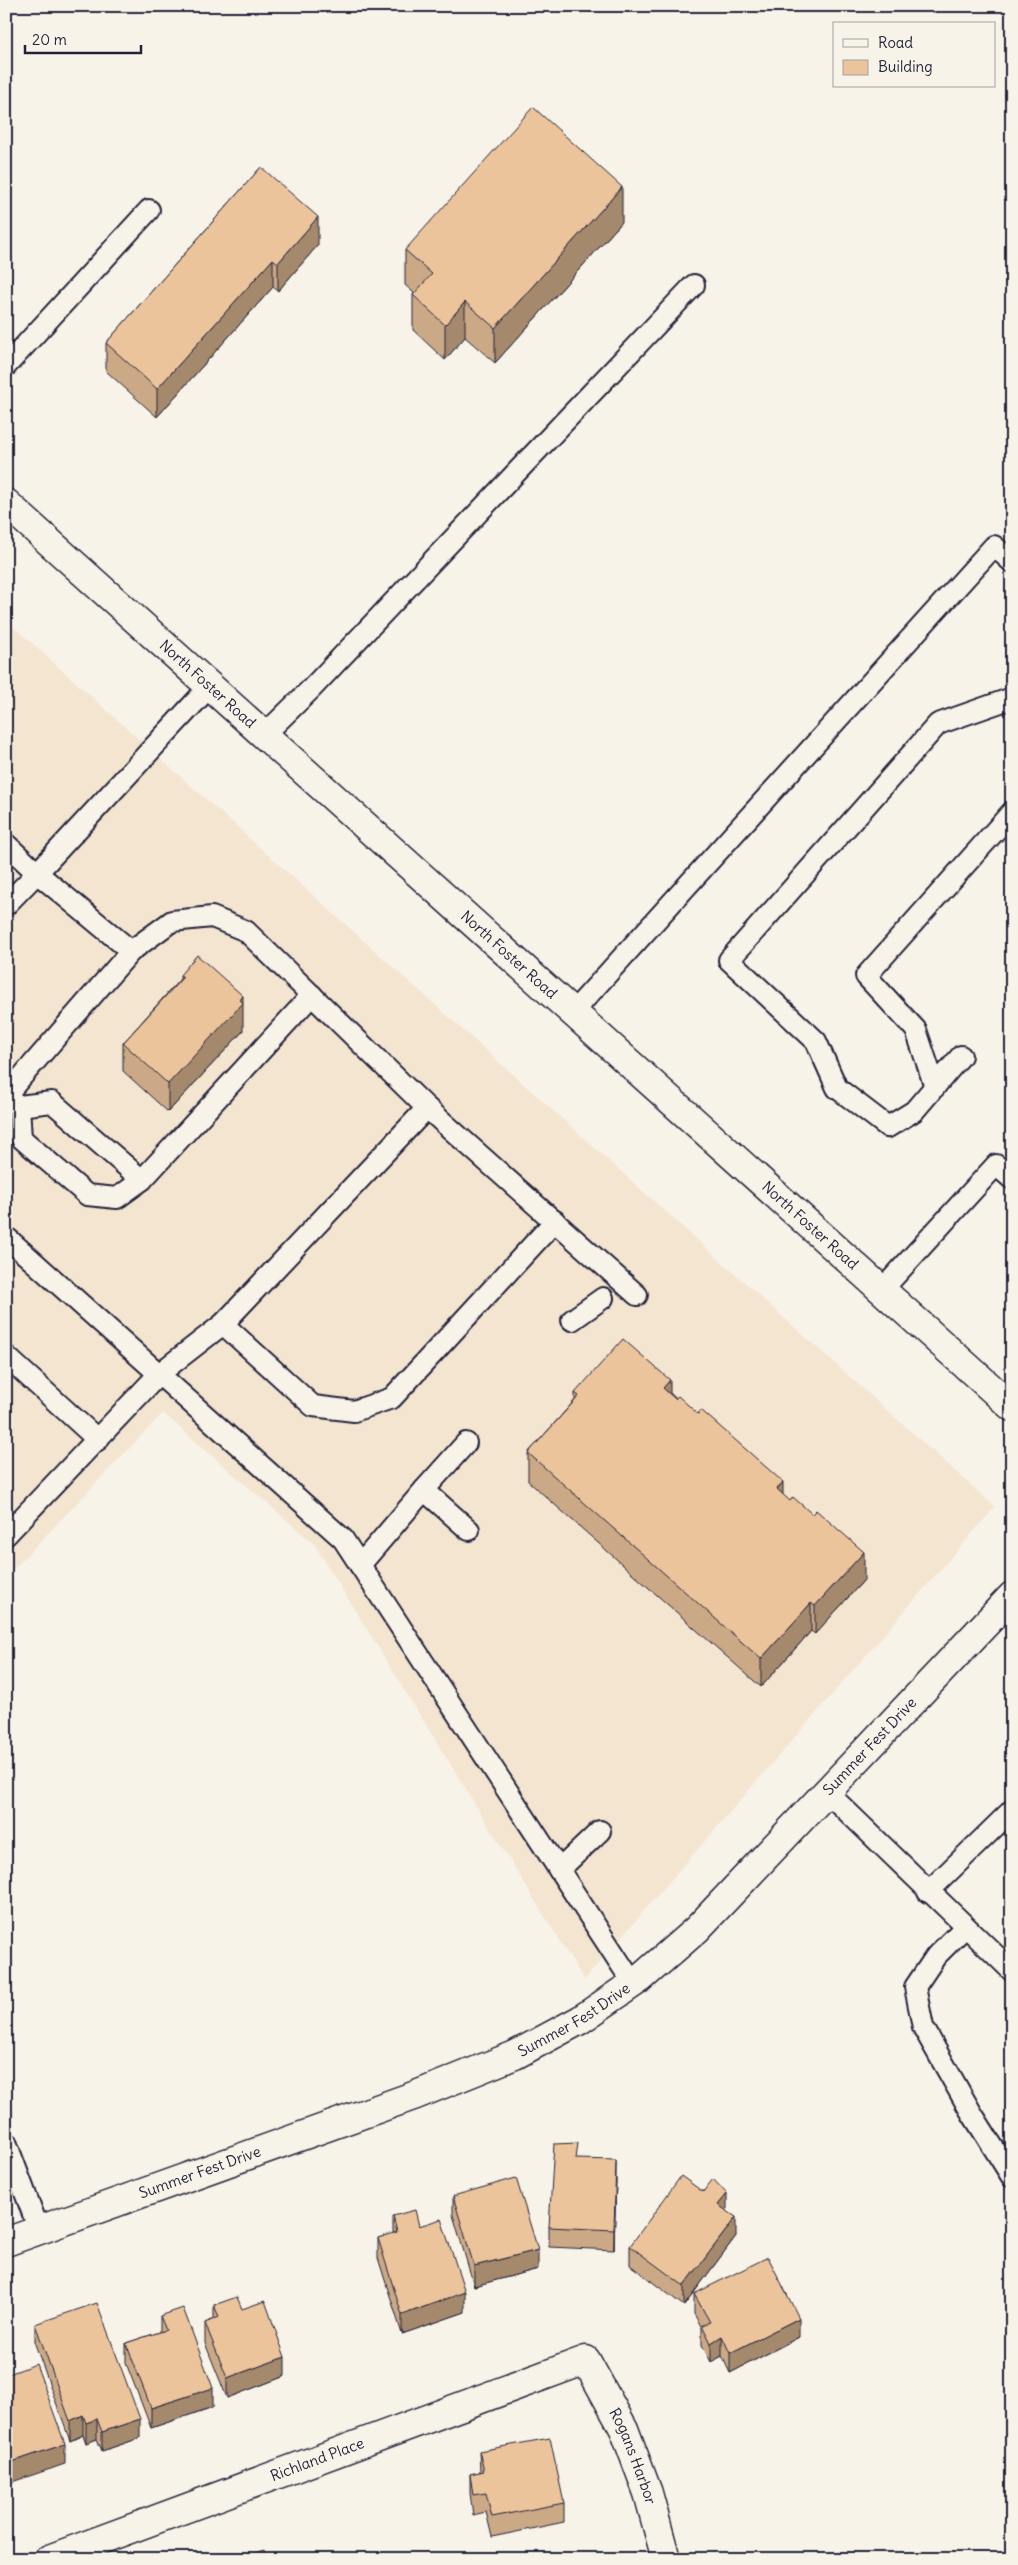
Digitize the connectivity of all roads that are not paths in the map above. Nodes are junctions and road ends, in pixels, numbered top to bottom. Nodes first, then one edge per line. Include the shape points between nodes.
1 (149, 210) dead end
2 (694, 286) dead end
3 (6, 366) edge
4 (6, 503) edge
5 (1012, 562) edge
6 (210, 686) junction
7 (1012, 698) edge
8 (264, 735) junction
9 (1012, 812) edge
10 (6, 844) edge
11 (37, 873) junction
12 (6, 905) edge
13 (131, 951) junction
14 (312, 995) junction
15 (572, 1012) junction
16 (961, 1056) dead end
17 (935, 1087) junction
18 (10, 1099) edge
19 (427, 1108) junction
20 (1012, 1179) edge
21 (142, 1180) junction
22 (555, 1221) junction
23 (6, 1237) edge
24 (882, 1290) junction
25 (637, 1295) dead end
26 (603, 1298) dead end
27 (572, 1320) dead end
28 (223, 1324) junction
29 (6, 1356) edge
30 (160, 1373) junction
31 (1012, 1407) edge
32 (98, 1440) junction
33 (466, 1443) dead end
34 (424, 1490) junction
35 (10, 1524) edge
36 (469, 1530) dead end
37 (360, 1565) junction
38 (1012, 1596) edge
39 (826, 1792) junction
40 (1012, 1810) edge
41 (600, 1831) dead end
42 (558, 1870) junction
43 (928, 1892) junction
44 (965, 1927) junction
45 (1012, 1971) edge
46 (633, 1984) junction
47 (6, 2142) edge
48 (1012, 2177) edge
49 (39, 2230) junction
50 (6, 2242) edge
51 (586, 2360) joint
52 (49, 2559) edge
53 (666, 2559) edge

1 - 3 lane
2 - 8 lane
4 - 6 street, North Foster Road
5 - 15 lane via 994,546
6 - 8 street, North Foster Road
6 - 11 lane
7 - 17 lane via 938,724 729,960 816,1041 837,1088 888,1127 914,1110
8 - 15 street, North Foster Road
9 - 17 lane via 866,976 916,1030
10 - 11 lane
11 - 12 lane
11 - 13 lane
13 - 14 lane via 172,921 212,917 246,931
13 - 18 lane
14 - 19 lane
14 - 21 lane
15 - 24 street, North Foster Road
16 - 17 lane
18 - 21 lane via 52,1102
18 - 21 lane via 20,1138 87,1195 117,1198
19 - 22 lane
19 - 28 lane
20 - 24 lane via 996,1165
22 - 25 lane
22 - 28 lane via 392,1398 354,1411 313,1406
23 - 30 lane
24 - 31 street, North Foster Road
26 - 27 lane
28 - 30 lane
29 - 32 lane
30 - 32 lane
30 - 37 lane via 343,1539
32 - 35 lane
33 - 34 lane
34 - 36 lane
34 - 37 lane
37 - 42 lane
38 - 39 street, Summer Fest Drive
39 - 43 lane
39 - 46 street, Summer Fest Drive via 697,1929
40 - 43 lane
41 - 42 lane
42 - 46 lane
43 - 44 lane
44 - 45 lane
44 - 48 lane via 936,1956 916,1987 923,2027
46 - 49 street, Summer Fest Drive via 580,2020 515,2055 416,2095
47 - 49 lane
49 - 50 street, Summer Fest Drive
51 - 52 street, Richland Place
51 - 53 street, Rogans Harbor via 624,2429 648,2492

